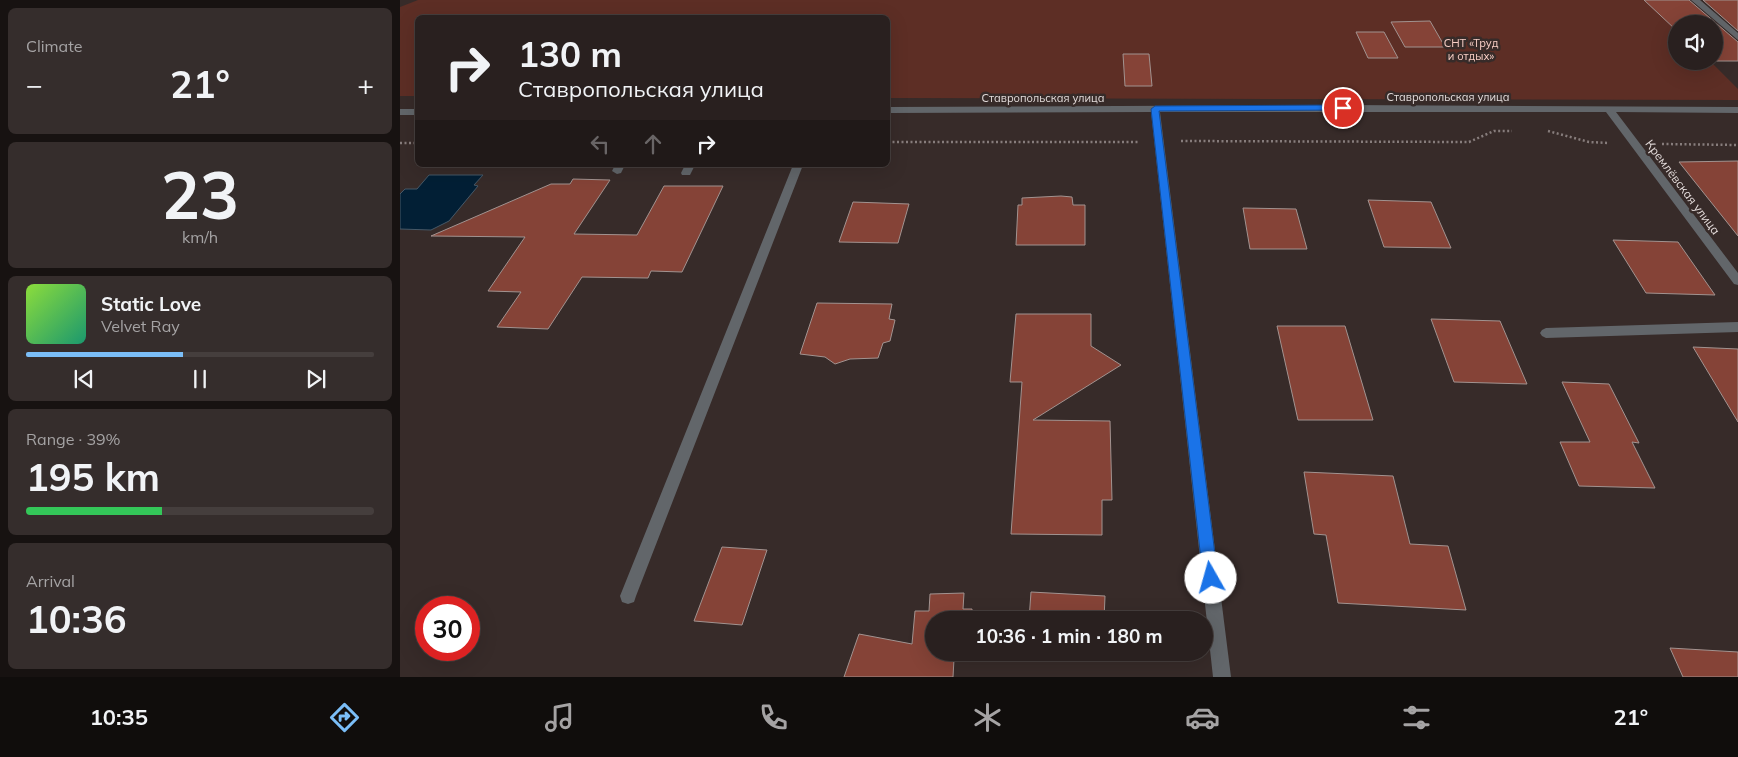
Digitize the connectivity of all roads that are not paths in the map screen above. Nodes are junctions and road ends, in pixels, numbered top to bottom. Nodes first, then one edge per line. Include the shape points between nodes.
1 (1695, 0) edge
2 (1738, 37) edge
3 (1608, 108) junction
4 (1155, 109) junction
5 (890, 110) edge
6 (1738, 110) edge
7 (400, 112) edge
8 (415, 112) edge
9 (797, 167) edge
10 (1738, 281) edge
11 (1738, 327) edge
12 (1546, 333) dead end
13 (628, 596) dead end
14 (1222, 677) edge

1 - 2 street
3 - 4 street, Ставропольская улица
3 - 6 street, Ставропольская улица
3 - 10 street, Кремлёвская улица
4 - 5 street, Ставропольская улица
4 - 14 street
7 - 8 street
9 - 13 street
11 - 12 street

